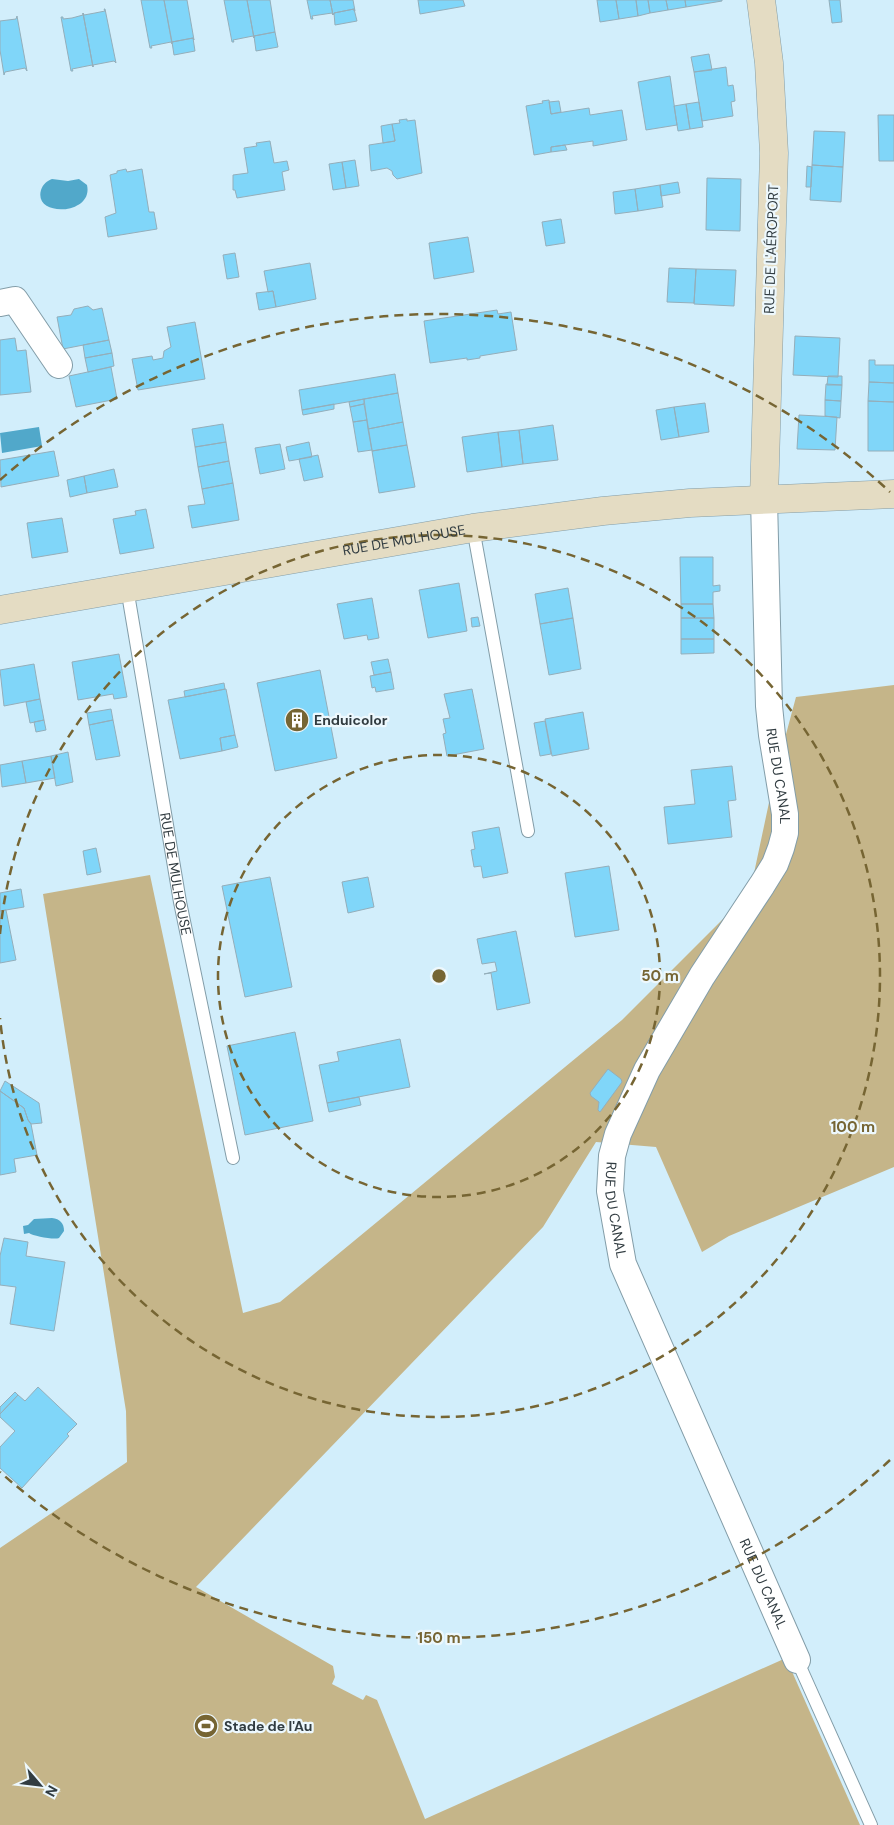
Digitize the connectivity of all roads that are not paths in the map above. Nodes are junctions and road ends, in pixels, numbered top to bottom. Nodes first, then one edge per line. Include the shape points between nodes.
1 (761, 0) edge
2 (0, 303) edge
3 (59, 365) dead end
4 (894, 494) edge
5 (764, 499) junction
6 (473, 528) junction
7 (127, 588) junction
8 (0, 610) edge
9 (528, 831) dead end
10 (233, 1158) dead end
11 (797, 1660) joint
12 (871, 1825) edge

1 - 5 main road, RUE DE L'AÉROPORT via 770,63 774,153
2 - 3 street via 15,300
4 - 5 main road, RUE DE MULHOUSE
5 - 6 main road, RUE DE MULHOUSE via 661,505
5 - 11 street, RUE DU CANAL via 769,706 783,794 785,833 770,871 646,1070 618,1134 612,1156 610,1191 622,1264
6 - 7 main road, RUE DE MULHOUSE
6 - 9 lane, RUE DE MULHOUSE
7 - 8 main road, RUE DE MULHOUSE
7 - 10 lane, RUE DE MULHOUSE via 180,902
11 - 12 lane, RUE DU CANAL

